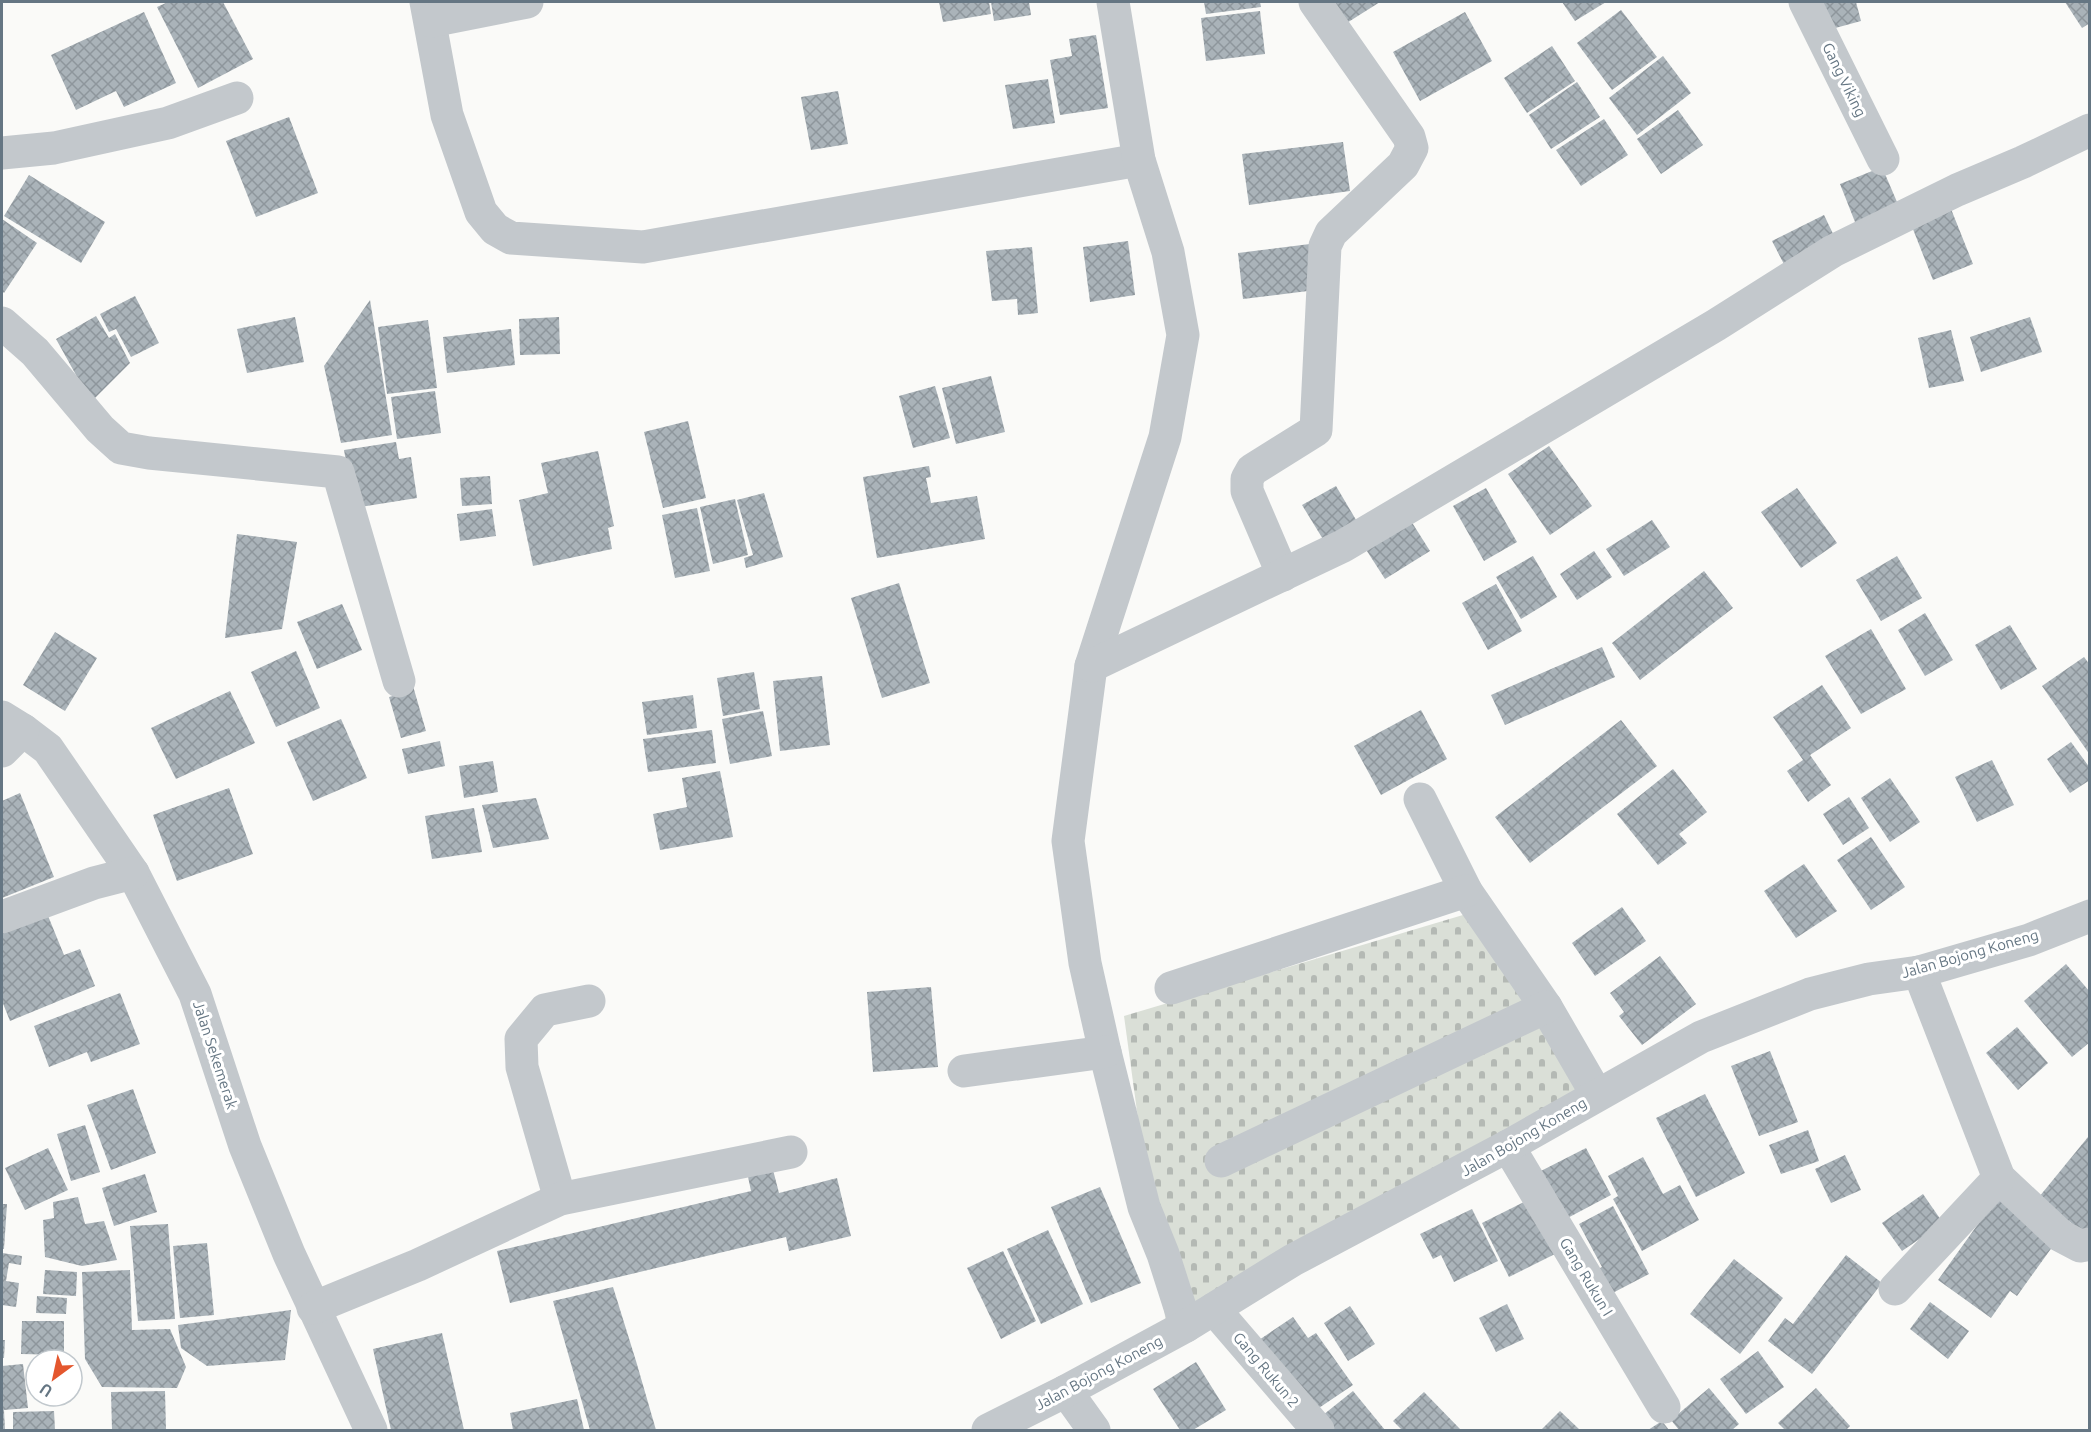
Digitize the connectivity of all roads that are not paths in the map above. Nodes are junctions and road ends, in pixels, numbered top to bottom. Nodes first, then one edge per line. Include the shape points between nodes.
1 (526, 2) edge
2 (1113, 2) edge
3 (1314, 2) edge
4 (1805, 2) edge
5 (428, 11) edge
6 (237, 98) dead end
7 (2090, 130) edge
8 (2, 153) edge
9 (1883, 159) dead end
10 (1139, 160) junction
11 (2, 323) edge
12 (1283, 575) junction
13 (1091, 666) junction
14 (399, 681) dead end
15 (9, 733) edge
16 (1420, 799) dead end
17 (133, 873) junction
18 (1466, 891) junction
19 (2090, 916) edge
20 (2, 918) edge
21 (1919, 972) junction
22 (1172, 988) dead end
23 (590, 1001) dead end
24 (1546, 1007) junction
25 (1105, 1052) junction
26 (964, 1071) dead end
27 (1597, 1095) junction
28 (1509, 1146) junction
29 (791, 1152) dead end
30 (1221, 1161) dead end
31 (1999, 1178) junction
32 (560, 1199) junction
33 (2090, 1244) edge
34 (1895, 1289) dead end
35 (313, 1308) junction
36 (1214, 1309) junction
37 (1186, 1326) junction
38 (1066, 1391) junction
39 (1664, 1407) dead end
40 (371, 1431) edge
41 (988, 1431) edge
42 (1094, 1431) edge
43 (1318, 1431) edge

1 - 5 street
2 - 10 street
3 - 12 street via 1409,137 1412,148 1403,165 1331,233 1324,246 1316,430 1252,470 1247,478 1247,491
4 - 9 street, Gang Viking
5 - 10 street via 447,116 481,212 495,229 511,238 643,247
6 - 8 street via 168,123 54,148
7 - 12 street via 1833,251 1716,325 1343,546
10 - 13 street via 1167,252 1183,335 1165,437
11 - 14 street via 34,352 121,448 338,472
12 - 13 street
13 - 25 street via 1068,841 1085,963
15 - 17 street, Jalan Sekemerak via 48,749
16 - 18 street
17 - 20 street via 94,883
17 - 35 street, Jalan Sekemerak via 195,994 246,1146
18 - 22 street
18 - 24 street
19 - 21 street, Jalan Bojong Koneng via 2029,940
21 - 27 street, Jalan Bojong Koneng via 1869,979 1810,994 1701,1037
21 - 31 street
23 - 32 street via 545,1010 520,1039 522,1067
24 - 27 street
24 - 30 street
25 - 26 street
25 - 37 street via 1144,1207
27 - 28 street, Jalan Bojong Koneng
28 - 36 street, Jalan Bojong Koneng via 1293,1260
28 - 39 street, Gang Rukun I
29 - 32 street
31 - 33 street via 2061,1236 2080,1246
31 - 34 street
32 - 35 street via 418,1265
35 - 40 street, Jalan Sekemerak
36 - 37 street, Jalan Bojong Koneng
36 - 43 street, Gang Rukun 2
37 - 38 street, Jalan Bojong Koneng
38 - 41 street, Jalan Bojong Koneng
38 - 42 street

